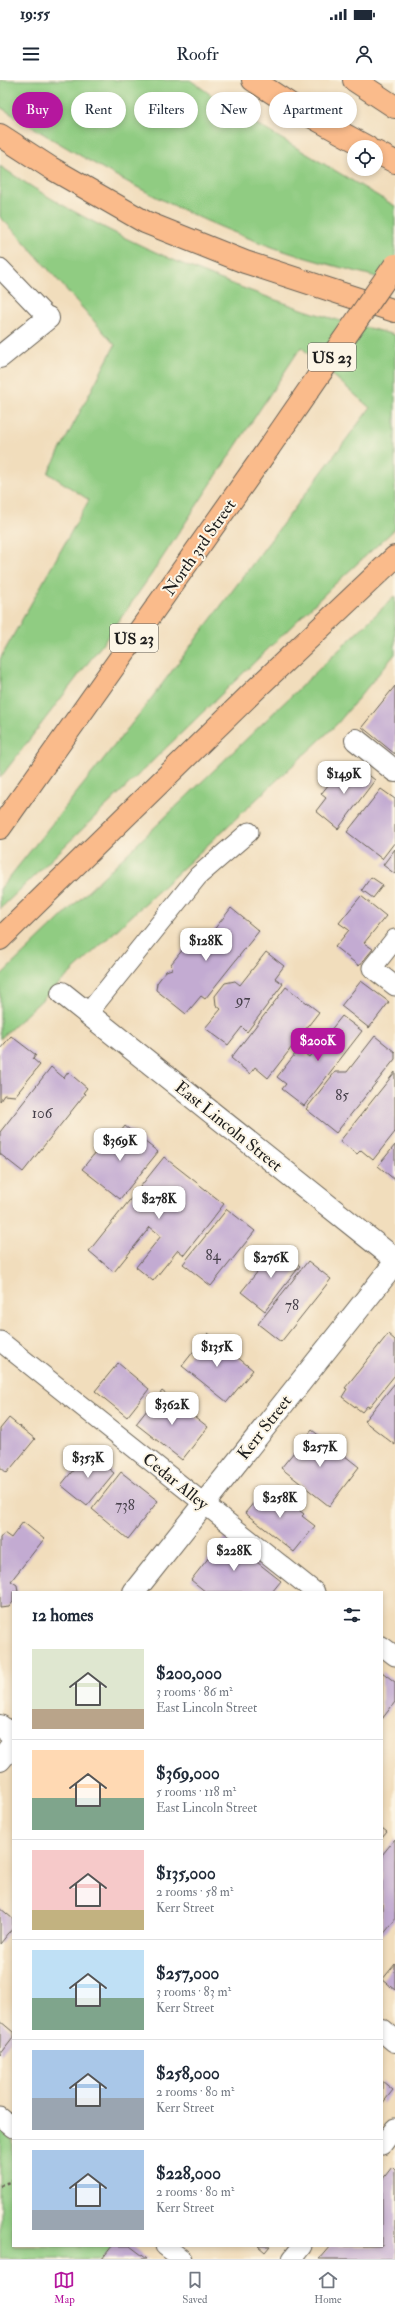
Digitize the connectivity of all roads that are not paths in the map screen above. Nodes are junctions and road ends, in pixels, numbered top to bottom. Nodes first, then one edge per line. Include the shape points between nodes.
1 (253, 80) edge
2 (354, 80) edge
3 (395, 107) edge
4 (0, 134) edge
5 (354, 140) edge
6 (383, 156) edge
7 (395, 162) edge
8 (395, 265) edge
9 (0, 268) edge
10 (395, 311) edge
11 (48, 318) joint
12 (0, 358) edge
13 (395, 557) edge
14 (356, 740) dead end
15 (395, 771) edge
16 (0, 828) edge
17 (248, 832) dead end
18 (0, 939) edge
19 (395, 939) edge
20 (395, 986) edge
21 (62, 993) dead end
22 (88, 1013) junction
23 (395, 1259) edge
24 (395, 1263) edge
25 (0, 1341) edge
26 (204, 1504) junction
27 (135, 1591) edge
28 (314, 1591) edge
29 (383, 1647) edge
30 (395, 1656) edge
31 (0, 1726) edge
32 (12, 1735) edge
33 (12, 1745) edge
34 (0, 1760) edge
35 (383, 2031) edge
36 (395, 2041) edge
37 (0, 2117) edge
38 (12, 2127) edge
39 (395, 2128) edge
40 (383, 2143) edge
41 (166, 2247) edge
42 (301, 2247) edge
43 (182, 2259) edge
44 (292, 2259) edge

1 - 5 main road via 296,108
2 - 3 main road
4 - 10 main road via 50,168 145,222 245,262
6 - 7 main road
8 - 16 main road, North 3rd Street / US 23, bridge
9 - 11 lane
11 - 12 street
13 - 18 main road
14 - 15 street
17 - 22 lane via 198,876
19 - 20 lane via 372,968
21 - 22 street, East Lincoln Street
22 - 23 street, East Lincoln Street
24 - 26 street, Kerr Street
25 - 26 lane, Cedar Alley
26 - 27 street, Kerr Street
26 - 28 lane, Cedar Alley
29 - 30 lane
31 - 32 street
33 - 34 street
35 - 36 street
37 - 38 lane
39 - 40 lane
41 - 43 lane
42 - 44 lane

